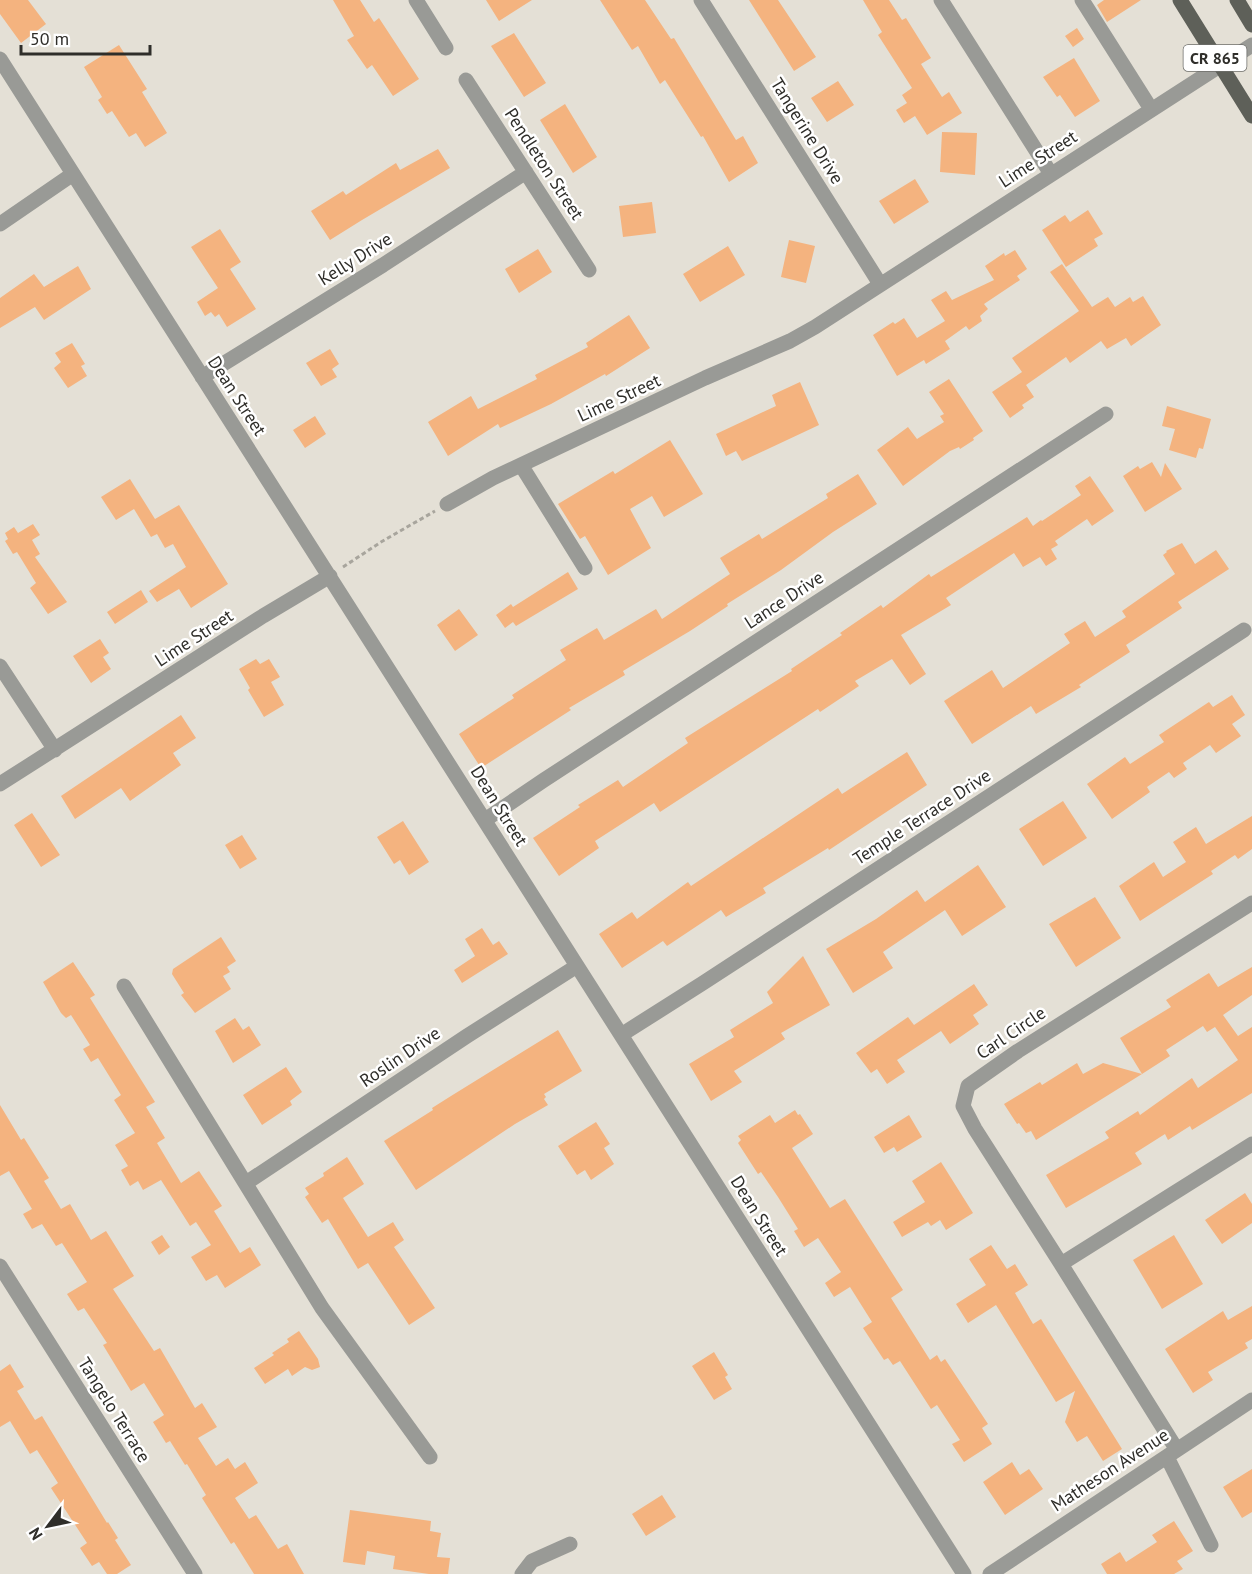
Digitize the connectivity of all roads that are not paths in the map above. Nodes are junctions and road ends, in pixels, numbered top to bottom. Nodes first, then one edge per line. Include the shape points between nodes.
1 (416, 0) edge
2 (701, 0) edge
3 (941, 0) edge
4 (1082, 0) edge
5 (1180, 0) edge
6 (1236, 0) edge
7 (1252, 25) edge
8 (1252, 45) edge
9 (446, 48) dead end
10 (0, 59) edge
11 (1220, 65) junction
12 (466, 80) dead end
13 (1151, 108) junction
14 (1252, 116) edge
15 (526, 172) junction
16 (73, 174) junction
17 (1052, 174) junction
18 (0, 224) edge
19 (589, 270) dead end
20 (880, 284) junction
21 (202, 377) junction
22 (1106, 414) dead end
23 (521, 465) junction
24 (447, 504) road end
25 (585, 568) dead end
26 (330, 576) junction
27 (1244, 630) dead end
28 (0, 666) edge
29 (54, 750) junction
30 (0, 784) edge
31 (485, 820) junction
32 (1252, 903) edge
33 (577, 966) junction
34 (124, 986) dead end
35 (621, 1035) junction
36 (1252, 1144) edge
37 (246, 1182) junction
38 (1061, 1264) junction
39 (0, 1266) edge
40 (1252, 1400) edge
41 (1172, 1453) junction
42 (430, 1458) dead end
43 (570, 1544) dead end
44 (1210, 1545) dead end
45 (195, 1574) edge
46 (522, 1574) edge
47 (964, 1574) edge
48 (990, 1574) edge

1 - 9 street
2 - 20 street, Tangerine Drive
3 - 17 street
4 - 13 street
5 - 11 main road, CR 865
6 - 7 main road, CR 865
8 - 11 street, Lime Street
10 - 16 street, Dean Street
11 - 13 street, Lime Street
11 - 14 main road, CR 865
12 - 15 street, Pendleton Street
13 - 17 street, Lime Street
15 - 19 street, Pendleton Street
15 - 21 street, Kelly Drive
16 - 18 street
16 - 21 street, Dean Street
17 - 20 street, Lime Street
20 - 23 street, Lime Street via 790,341
21 - 26 street, Dean Street
22 - 31 street, Lance Drive
23 - 24 street, Lime Street
23 - 25 street
26 - 29 street, Lime Street
26 - 31 street, Dean Street
27 - 35 street, Temple Terrace Drive
28 - 29 street
29 - 30 street, Lime Street
31 - 33 street, Dean Street
32 - 38 street, Carl Circle via 968,1086 963,1106 975,1129
33 - 35 street, Dean Street
33 - 37 street, Roslin Drive
34 - 37 street
35 - 47 street, Dean Street
36 - 38 street
37 - 42 street via 322,1308
38 - 41 street, Carl Circle
39 - 45 street, Tangelo Terrace
40 - 41 street, Matheson Avenue
41 - 44 street, Carl Circle
41 - 48 street, Matheson Avenue
43 - 46 street via 532,1561

